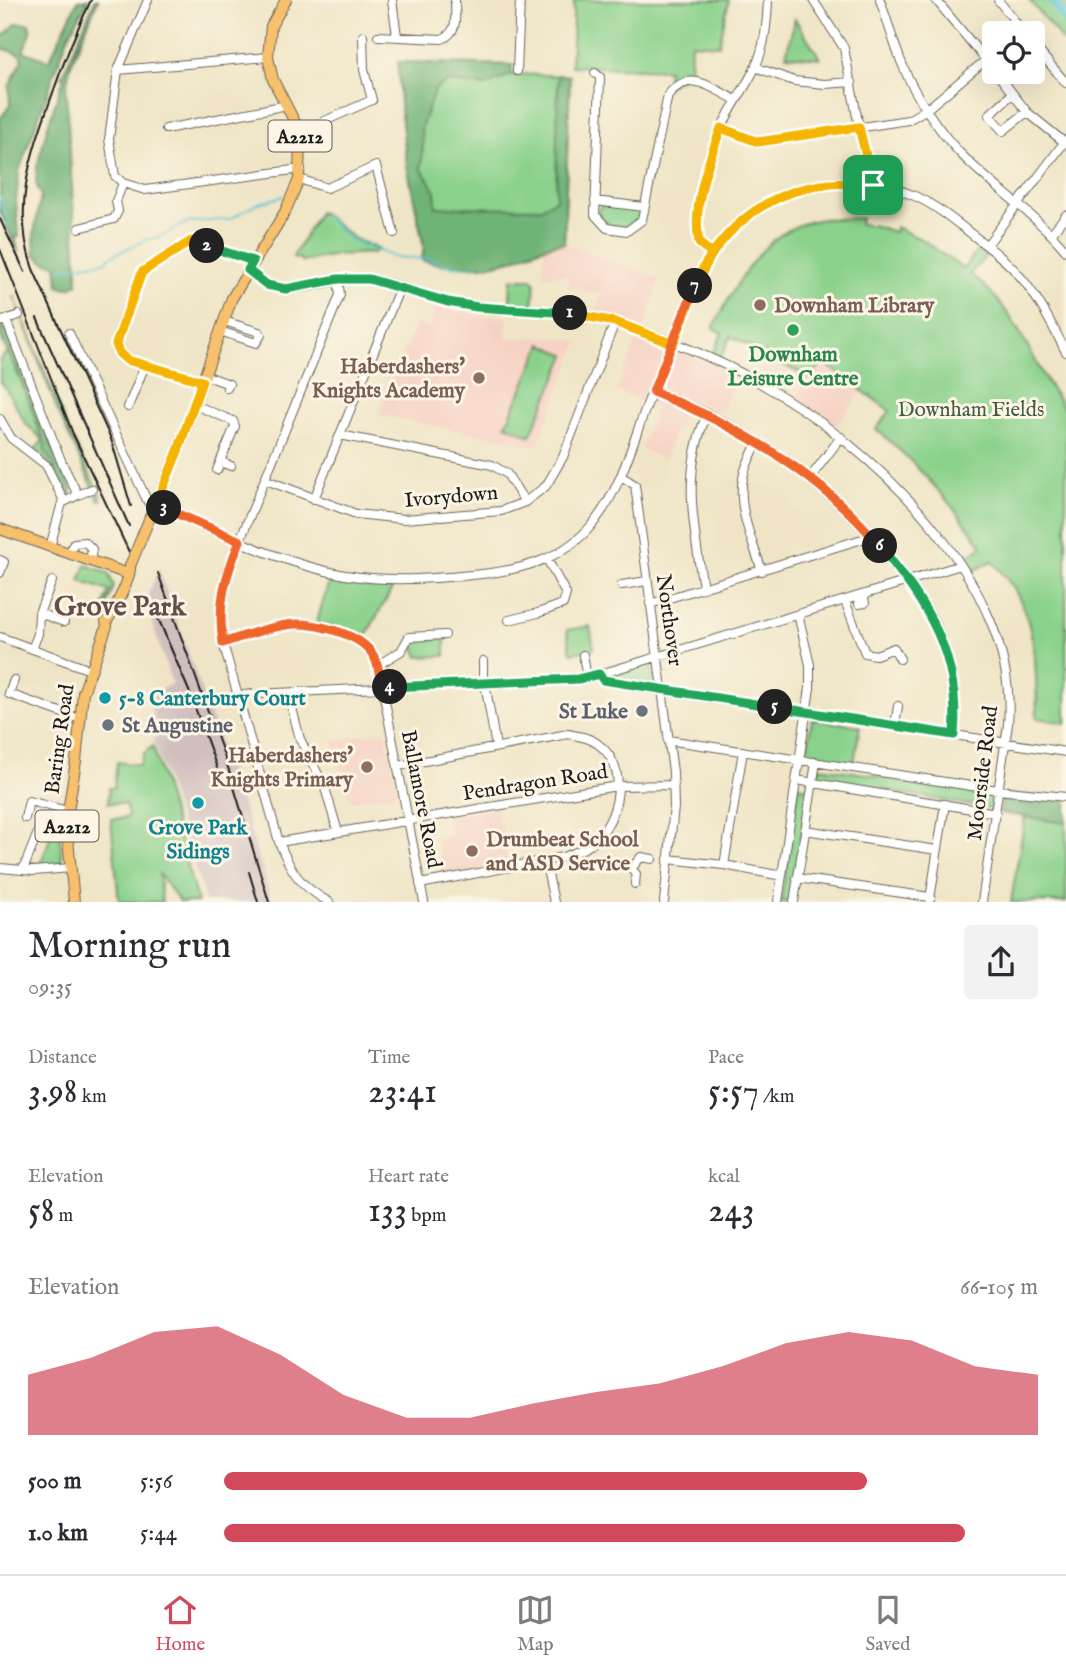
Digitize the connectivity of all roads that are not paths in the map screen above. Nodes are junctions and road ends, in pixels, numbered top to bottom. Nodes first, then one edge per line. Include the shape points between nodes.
1 (148, 0) edge
2 (286, 0) edge
3 (392, 0) edge
4 (455, 0) edge
5 (520, 0) edge
6 (768, 0) edge
7 (813, 0) edge
8 (880, 0) edge
9 (936, 0) edge
10 (998, 0) edge
11 (1013, 21) edge
12 (363, 36) dead end
13 (378, 36) dead end
14 (397, 36) junction
15 (982, 54) edge
16 (268, 57) junction
17 (1045, 58) edge
18 (982, 62) edge
19 (755, 67) junction
20 (118, 70) junction
21 (517, 71) dead end
22 (595, 74) dead end
23 (852, 82) junction
24 (1066, 83) edge
25 (1005, 84) edge
26 (1012, 94) junction
27 (736, 100) junction
28 (287, 105) junction
29 (927, 109) junction
30 (1027, 112) junction
31 (859, 127) junction
32 (721, 128) junction
33 (166, 129) dead end
34 (300, 132) junction
35 (1065, 141) edge
36 (300, 174) junction
37 (123, 183) junction
38 (873, 185) junction
39 (595, 201) junction
40 (1018, 204) junction
41 (644, 207) junction
42 (1066, 215) edge
43 (79, 228) dead end
44 (394, 233) dead end
45 (1051, 234) junction
46 (987, 246) junction
47 (1066, 251) edge
48 (712, 254) junction
49 (250, 266) junction
50 (338, 279) junction
51 (400, 287) junction
52 (19, 315) dead end
53 (3, 321) edge
54 (615, 322) junction
55 (69, 333) dead end
56 (673, 344) junction
57 (1066, 352) edge
58 (145, 365) junction
59 (203, 378) junction
60 (229, 384) dead end
61 (653, 392) junction
62 (195, 405) junction
63 (128, 407) dead end
64 (707, 414) junction
65 (0, 419) edge
66 (340, 435) junction
67 (841, 437) junction
68 (758, 442) junction
69 (231, 466) dead end
70 (621, 476) junction
71 (810, 478) junction
72 (265, 480) junction
73 (92, 489) dead end
74 (78, 495) junction
75 (314, 499) junction
76 (64, 502) junction
77 (525, 502) junction
78 (155, 505) junction
79 (0, 529) edge
80 (872, 536) junction
81 (240, 541) junction
82 (50, 547) junction
83 (69, 554) junction
84 (547, 559) junction
85 (0, 560) edge
86 (90, 561) junction
87 (961, 565) junction
88 (762, 571) junction
89 (0, 573) edge
90 (127, 573) junction
91 (52, 581) dead end
92 (647, 581) junction
93 (908, 581) junction
94 (622, 585) dead end
95 (703, 588) junction
96 (876, 600) dead end
97 (845, 601) junction
98 (862, 601) junction
99 (650, 604) junction
100 (39, 613) junction
101 (798, 614) junction
102 (509, 620) dead end
103 (64, 622) dead end
104 (445, 635) dead end
105 (0, 637) edge
106 (223, 643) junction
107 (32, 649) junction
108 (583, 655) dead end
109 (657, 657) junction
110 (900, 659) dead end
111 (483, 661) dead end
112 (378, 665) junction
113 (90, 670) junction
114 (599, 674) junction
115 (587, 678) junction
116 (14, 680) dead end
117 (484, 683) junction
118 (382, 688) junction
119 (661, 690) junction
120 (288, 692) junction
121 (238, 695) junction
122 (898, 706) dead end
123 (807, 712) junction
124 (80, 719) junction
125 (895, 726) junction
126 (954, 735) junction
127 (668, 740) junction
128 (1006, 743) junction
129 (496, 747) junction
130 (743, 751) junction
131 (1066, 752) edge
132 (800, 759) junction
133 (816, 762) junction
134 (398, 766) junction
135 (796, 780) junction
136 (813, 783) junction
137 (674, 785) junction
138 (617, 786) junction
139 (1000, 791) junction
140 (1066, 797) edge
141 (945, 804) junction
142 (68, 811) junction
143 (996, 813) junction
144 (24, 818) dead end
145 (407, 820) junction
146 (805, 830) junction
147 (39, 831) dead end
148 (338, 831) junction
149 (279, 842) junction
150 (937, 850) junction
151 (661, 859) junction
152 (545, 860) junction
153 (724, 865) junction
154 (0, 867) edge
155 (71, 869) junction
156 (23, 870) junction
157 (782, 876) junction
158 (797, 878) junction
159 (420, 884) junction
160 (635, 884) dead end
161 (930, 899) edge
162 (325, 901) edge
163 (74, 902) edge
164 (424, 902) edge
165 (554, 902) edge
166 (664, 902) edge
167 (778, 902) edge
168 (794, 902) edge
169 (982, 902) edge

1 - 20 street
2 - 16 main road, A2212 via 271,26
3 - 14 street
4 - 14 street via 455,29 448,37
5 - 21 street
6 - 19 street
7 - 23 street via 844,48
8 - 29 street via 904,69
9 - 15 street
10 - 11 street
12 - 34 street via 364,70 372,100
13 - 14 street
16 - 20 street
16 - 28 main road, A2212 via 273,80
17 - 24 street
18 - 29 street
19 - 23 street via 794,82
19 - 27 street
20 - 37 street via 109,139 114,176
22 - 39 street via 600,77
23 - 31 street
25 - 26 street
26 - 30 street
26 - 30 street via 989,115 1003,131
27 - 32 street
27 - 41 street via 694,80 677,83 668,94
28 - 33 street
28 - 34 main road, A2212
29 - 31 street via 908,120
29 - 40 street via 957,150
30 - 35 street
31 - 32 street via 758,142
31 - 38 street
32 - 48 street via 699,216 699,243
34 - 36 main road, A2212
35 - 40 street
36 - 37 street via 145,190
36 - 44 street via 327,188 376,166
36 - 49 main road, A2212 via 285,212
37 - 43 street via 114,219
38 - 46 street via 928,203
38 - 48 street via 834,183 782,195 740,222
39 - 41 street
39 - 41 street via 595,215 607,228 627,231 642,220
40 - 45 street
40 - 46 street
42 - 45 street
45 - 47 street
46 - 57 street via 1039,300
48 - 56 street via 698,277
49 - 50 street, Moorside Road via 267,285 286,289
49 - 58 street, Moorside Road via 191,241 142,272 116,344 123,357
49 - 59 main road, Baring Road / A2212 via 235,291
50 - 51 street, Moorside Road via 369,279
50 - 72 street via 340,295
51 - 54 street, Moorside Road via 477,307 575,313
51 - 66 street
52 - 53 street
53 - 74 street
54 - 56 street, Moorside Road
54 - 77 street, Ivorydown via 563,457 546,486
55 - 78 street via 148,502
56 - 61 street
56 - 67 street, Moorside Road via 757,382
58 - 59 street
58 - 63 street
59 - 60 street
59 - 62 main road, Baring Road / A2212
61 - 64 street
61 - 70 street
62 - 69 street via 235,420 219,466
62 - 78 main road, Baring Road / A2212
64 - 68 street
64 - 95 street via 695,446 691,479
65 - 76 street via 11,438 46,465
66 - 75 street
66 - 77 street via 500,468
67 - 71 street
67 - 87 street, Moorside Road via 906,498
68 - 71 street
68 - 88 street via 746,466 742,499
70 - 84 street via 587,530
70 - 92 street, Northover via 635,485
71 - 80 street
72 - 75 street, Ivorydown
72 - 81 street
73 - 74 street
74 - 76 street
75 - 77 street, Ivorydown via 356,514 404,519 501,511
76 - 82 street
78 - 81 street
78 - 90 main road, Baring Road / A2212, bridge
79 - 82 main road
80 - 88 street
80 - 93 street
81 - 84 street via 346,575 403,580 500,573
81 - 106 street via 227,572 219,617
82 - 83 main road
83 - 86 main road
83 - 86 street via 74,543 85,542 92,549
84 - 102 street via 566,594 563,604
85 - 89 street via 4,562
86 - 90 main road
87 - 93 street
87 - 128 street, Moorside Road via 986,608 1004,660 1010,703
88 - 95 street
90 - 113 main road, Baring Road / A2212
91 - 100 street
92 - 94 street
92 - 99 street, Northover
93 - 98 street
93 - 126 street via 936,625 947,658 954,690
95 - 99 street
96 - 98 street
97 - 98 street
97 - 101 street
97 - 110 street via 865,653 876,655 892,644
99 - 109 street, Northover
100 - 103 street
100 - 107 street
101 - 109 street
101 - 123 street via 810,664
104 - 112 street via 409,637 401,651
105 - 107 street
106 - 112 street via 302,624 355,639
106 - 121 street
107 - 113 street
108 - 115 street
109 - 114 street
109 - 119 street, Northover
111 - 117 street
112 - 118 street, Ballamore Road
113 - 124 main road, Baring Road / A2212
114 - 115 street
114 - 119 street via 603,680
115 - 117 street
116 - 124 street via 9,694 46,702
117 - 118 street
117 - 129 street
118 - 120 street
118 - 134 street, Ballamore Road
119 - 123 street
119 - 127 street, Northover
120 - 121 street
120 - 148 street via 300,739 325,788
121 - 149 street
122 - 125 street
123 - 125 street
123 - 132 street
124 - 142 main road, Baring Road / A2212
125 - 126 street
126 - 128 street
127 - 130 street
127 - 137 street, Northover
128 - 131 street
128 - 139 street, Moorside Road
129 - 134 street
129 - 138 street via 568,734 587,737 607,752
130 - 132 street
130 - 153 street
132 - 133 street
132 - 135 street
133 - 136 street
133 - 139 street
134 - 145 street, Ballamore Road
135 - 136 street
135 - 157 street
136 - 141 street
136 - 146 street
137 - 138 street, Pendragon Road
137 - 151 street, Northover
138 - 145 street, Pendragon Road
138 - 152 street via 613,814 595,842
139 - 140 street
139 - 143 street, Moorside Road
141 - 143 street
141 - 150 street
142 - 144 street via 29,801
142 - 155 main road, Baring Road / A2212
143 - 169 street, Moorside Road
145 - 148 street, Pendragon Road
145 - 159 street, Ballamore Road
146 - 150 street
146 - 158 street
147 - 156 street
148 - 149 street, Pendragon Road
149 - 162 street via 291,871
150 - 161 street
151 - 153 street
151 - 160 street via 641,857 631,869 636,874
151 - 166 street, Northover
152 - 159 street
152 - 165 street
153 - 157 street
154 - 156 street
155 - 156 street
155 - 163 main road, Baring Road / A2212
157 - 167 street
158 - 161 street
158 - 168 street
159 - 164 street, Ballamore Road

